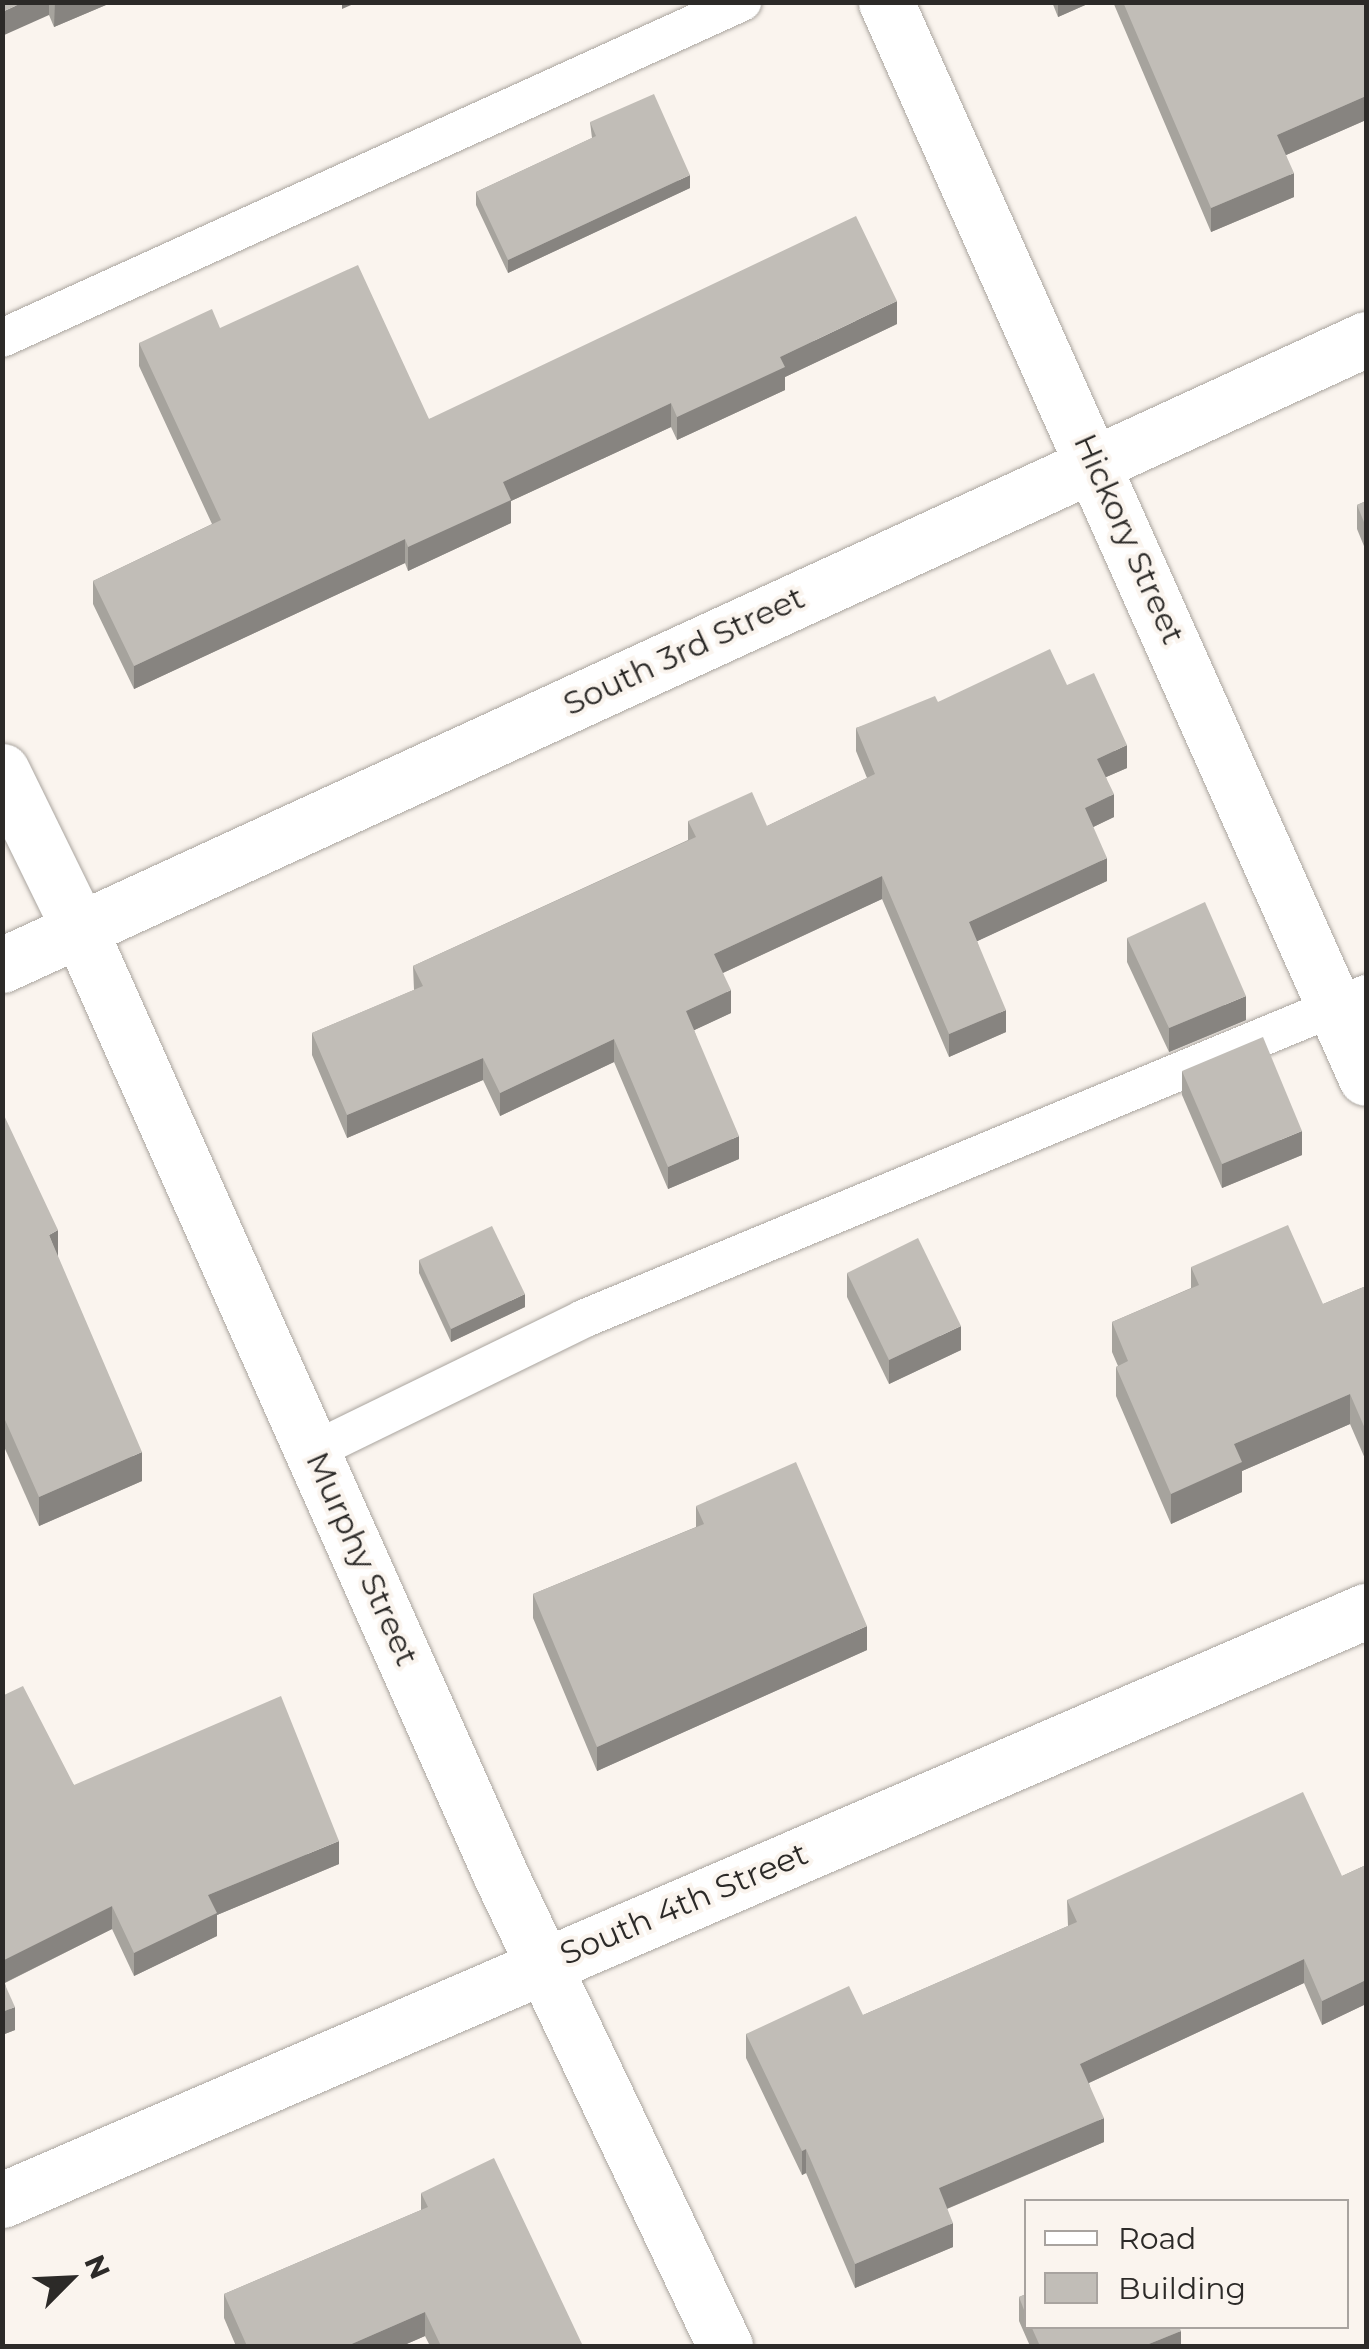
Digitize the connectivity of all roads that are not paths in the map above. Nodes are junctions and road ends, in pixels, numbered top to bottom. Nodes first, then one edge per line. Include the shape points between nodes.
1 (742, 2) edge
2 (886, 2) edge
3 (2, 338) edge
4 (1366, 339) edge
5 (1096, 462) junction
6 (2, 771) edge
7 (80, 928) junction
8 (2, 964) edge
9 (1350, 1001) edge
10 (1366, 1078) edge
11 (314, 1450) junction
12 (1366, 1612) edge
13 (543, 1964) junction
14 (2, 2200) edge
15 (725, 2346) edge

1 - 3 lane
2 - 5 street, Hickory Street
4 - 5 street, South 3rd Street
5 - 7 street, South 3rd Street
5 - 9 street, Hickory Street
6 - 7 street, Murphy Street
7 - 8 street, South 3rd Street
7 - 11 street, Murphy Street
9 - 10 street, Hickory Street
9 - 11 lane via 583,1319
11 - 13 street, Murphy Street
12 - 13 street, South 4th Street
13 - 14 street, South 4th Street
13 - 15 street, Murphy Street

